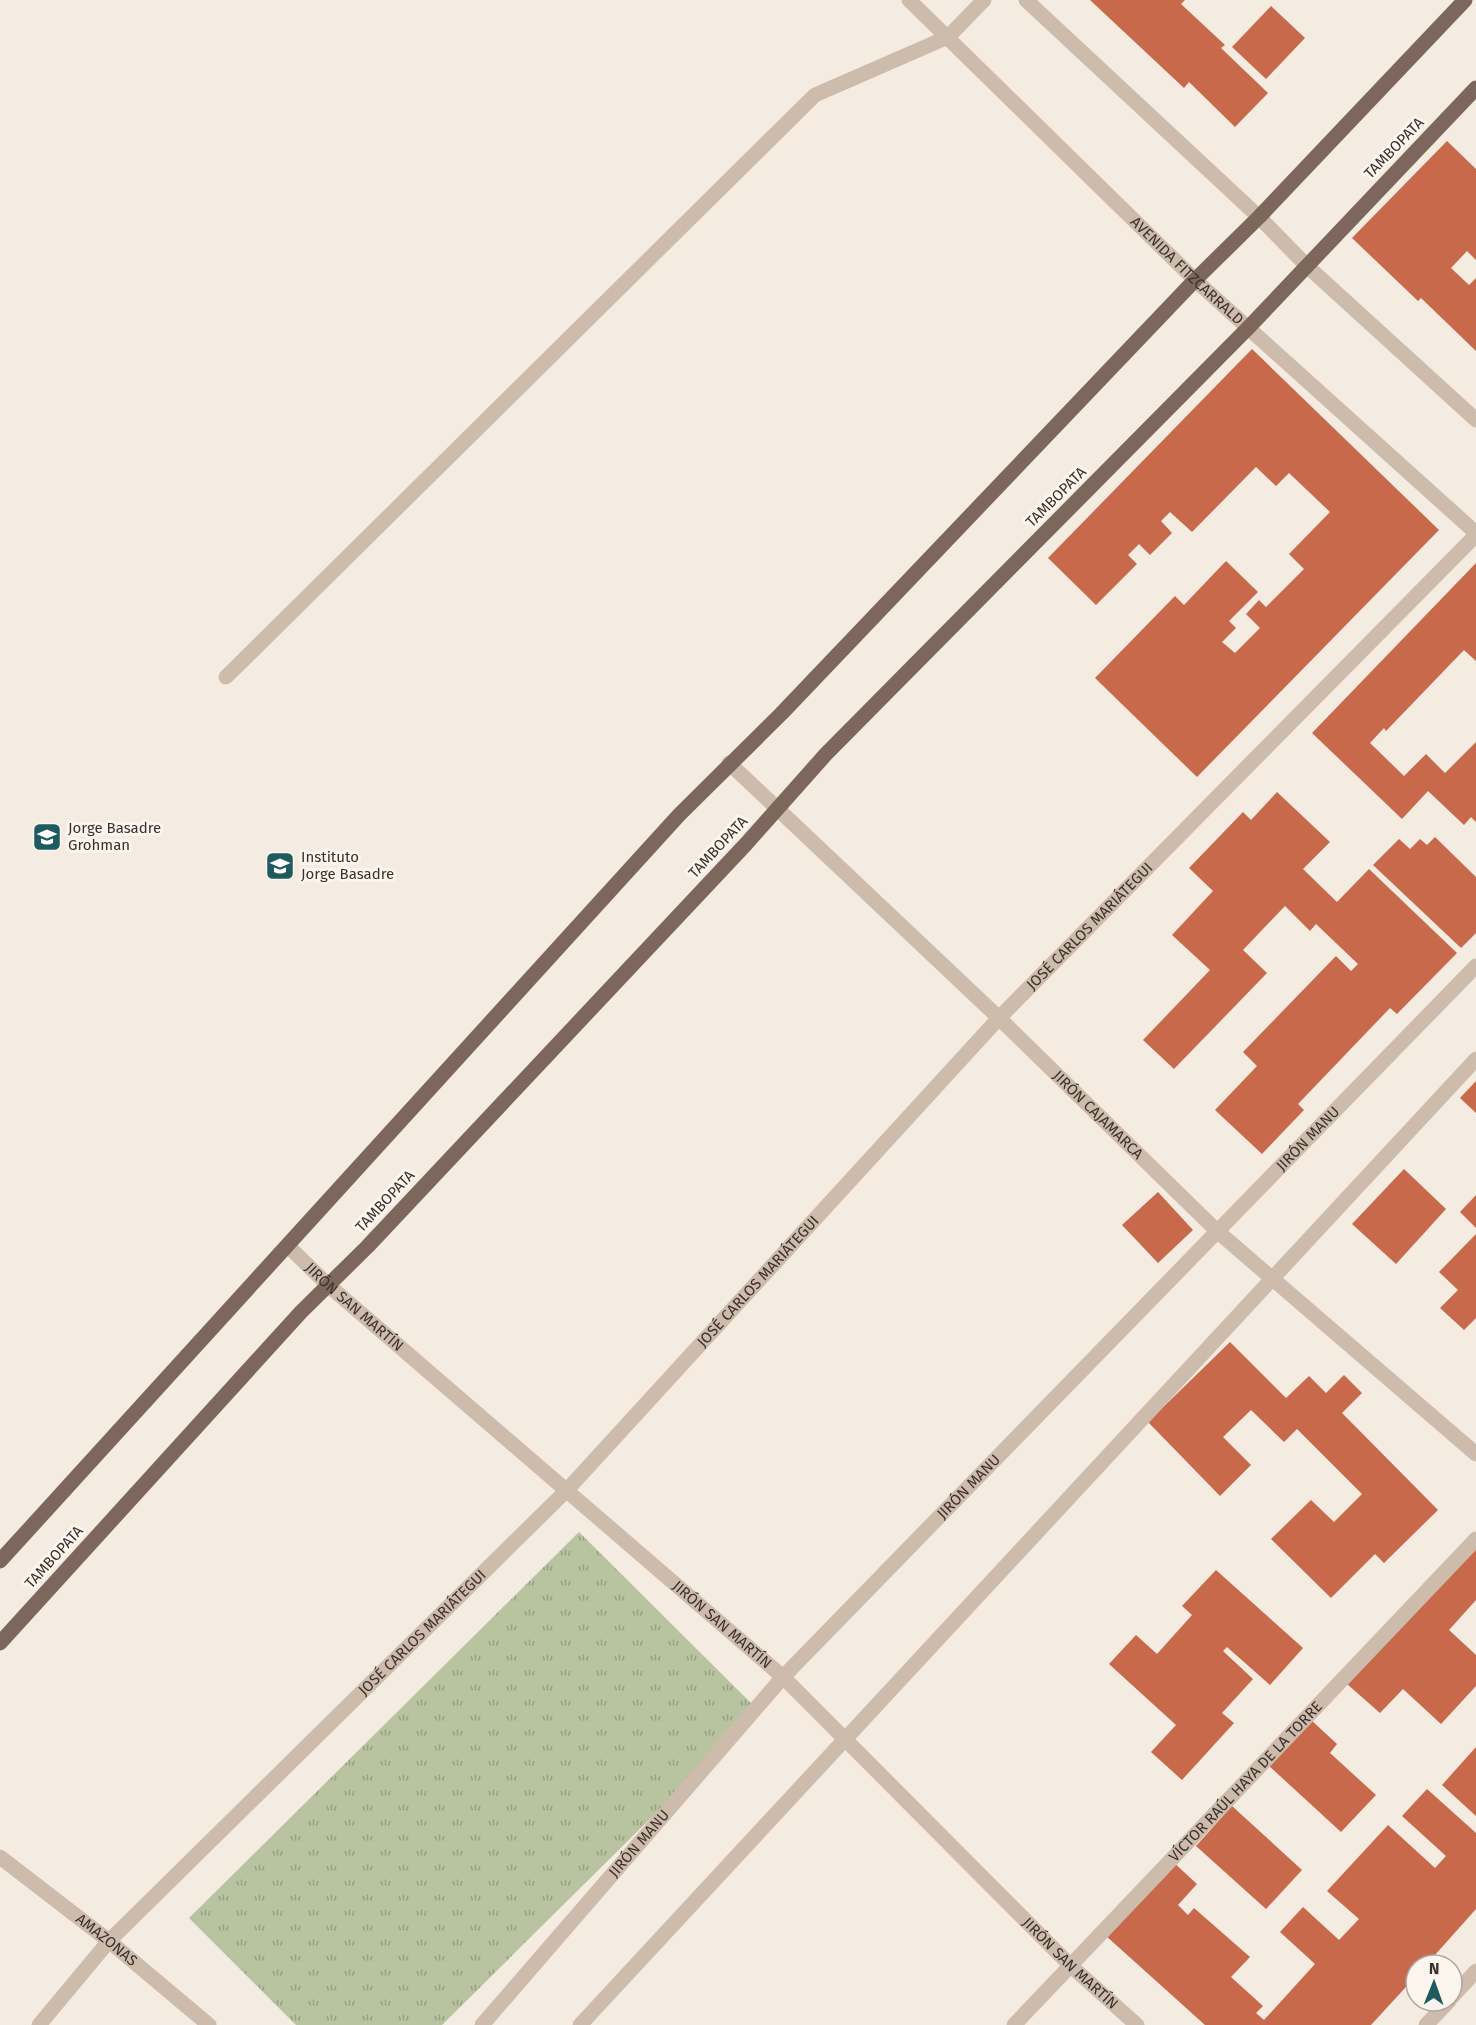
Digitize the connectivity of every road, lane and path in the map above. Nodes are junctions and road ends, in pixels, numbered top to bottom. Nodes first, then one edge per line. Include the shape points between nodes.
1 (909, 0) edge
2 (984, 0) edge
3 (1026, 0) edge
4 (1465, 0) edge
5 (948, 37) junction
6 (1476, 88) edge
7 (1259, 217) junction
8 (1307, 266) junction
9 (1195, 280) junction
10 (1249, 327) junction
11 (1476, 420) edge
12 (1476, 534) edge
13 (226, 676) dead end
14 (729, 763) junction
15 (777, 808) junction
16 (1476, 966) edge
17 (999, 1018) junction
18 (1476, 1059) edge
19 (1217, 1231) junction
20 (288, 1246) junction
21 (1273, 1279) junction
22 (328, 1285) junction
23 (1476, 1454) edge
24 (567, 1490) junction
25 (1476, 1539) edge
26 (0, 1561) edge
27 (0, 1643) edge
28 (783, 1677) junction
29 (846, 1740) junction
30 (0, 1857) edge
31 (110, 1941) junction
32 (1071, 1966) junction
33 (1476, 1971) edge
34 (1464, 1984) edge
35 (1438, 2013) edge
36 (39, 2025) edge
37 (209, 2025) edge
38 (482, 2025) edge
39 (580, 2025) edge
40 (1014, 2025) edge
41 (1137, 2025) edge
42 (1426, 2025) edge

1 - 5 street, AVENIDA FITZCARRALD
2 - 5 street
3 - 7 street
4 - 7 main road
5 - 9 street, AVENIDA FITZCARRALD
5 - 13 street via 815,94
6 - 8 main road, TAMBOPATA
7 - 8 street
7 - 9 main road
8 - 10 main road, TAMBOPATA
8 - 11 street
9 - 10 street, AVENIDA FITZCARRALD
9 - 14 main road via 781,714
10 - 12 street, AVENIDA FITZCARRALD
10 - 15 main road, TAMBOPATA
12 - 17 street, JOSÉ CARLOS MARIÁTEGUI
14 - 15 street, JIRÓN CAJAMARCA
14 - 20 main road
15 - 17 street, JIRÓN CAJAMARCA
15 - 22 main road, TAMBOPATA
16 - 19 street, JIRÓN MANU
17 - 19 street, JIRÓN CAJAMARCA
17 - 24 street, JOSÉ CARLOS MARIÁTEGUI
18 - 21 street
19 - 21 street, JIRÓN CAJAMARCA
19 - 28 street, JIRÓN MANU
20 - 22 street, JIRÓN SAN MARTÍN
20 - 26 main road
21 - 23 street, JIRÓN CAJAMARCA
21 - 29 street
22 - 24 street, JIRÓN SAN MARTÍN
22 - 27 main road, TAMBOPATA
24 - 28 street, JIRÓN SAN MARTÍN
24 - 31 street, JOSÉ CARLOS MARIÁTEGUI
25 - 32 street, VÍCTOR RAÚL HAYA DE LA TORRE
28 - 29 street, JIRÓN SAN MARTÍN
28 - 38 street, JIRÓN MANU
29 - 32 street, JIRÓN SAN MARTÍN
29 - 39 street
30 - 31 street, AMAZONAS
31 - 36 street, JOSÉ CARLOS MARIÁTEGUI
31 - 37 street, AMAZONAS
32 - 40 street, VÍCTOR RAÚL HAYA DE LA TORRE
32 - 41 street, JIRÓN SAN MARTÍN
33 - 34 street
35 - 42 street

